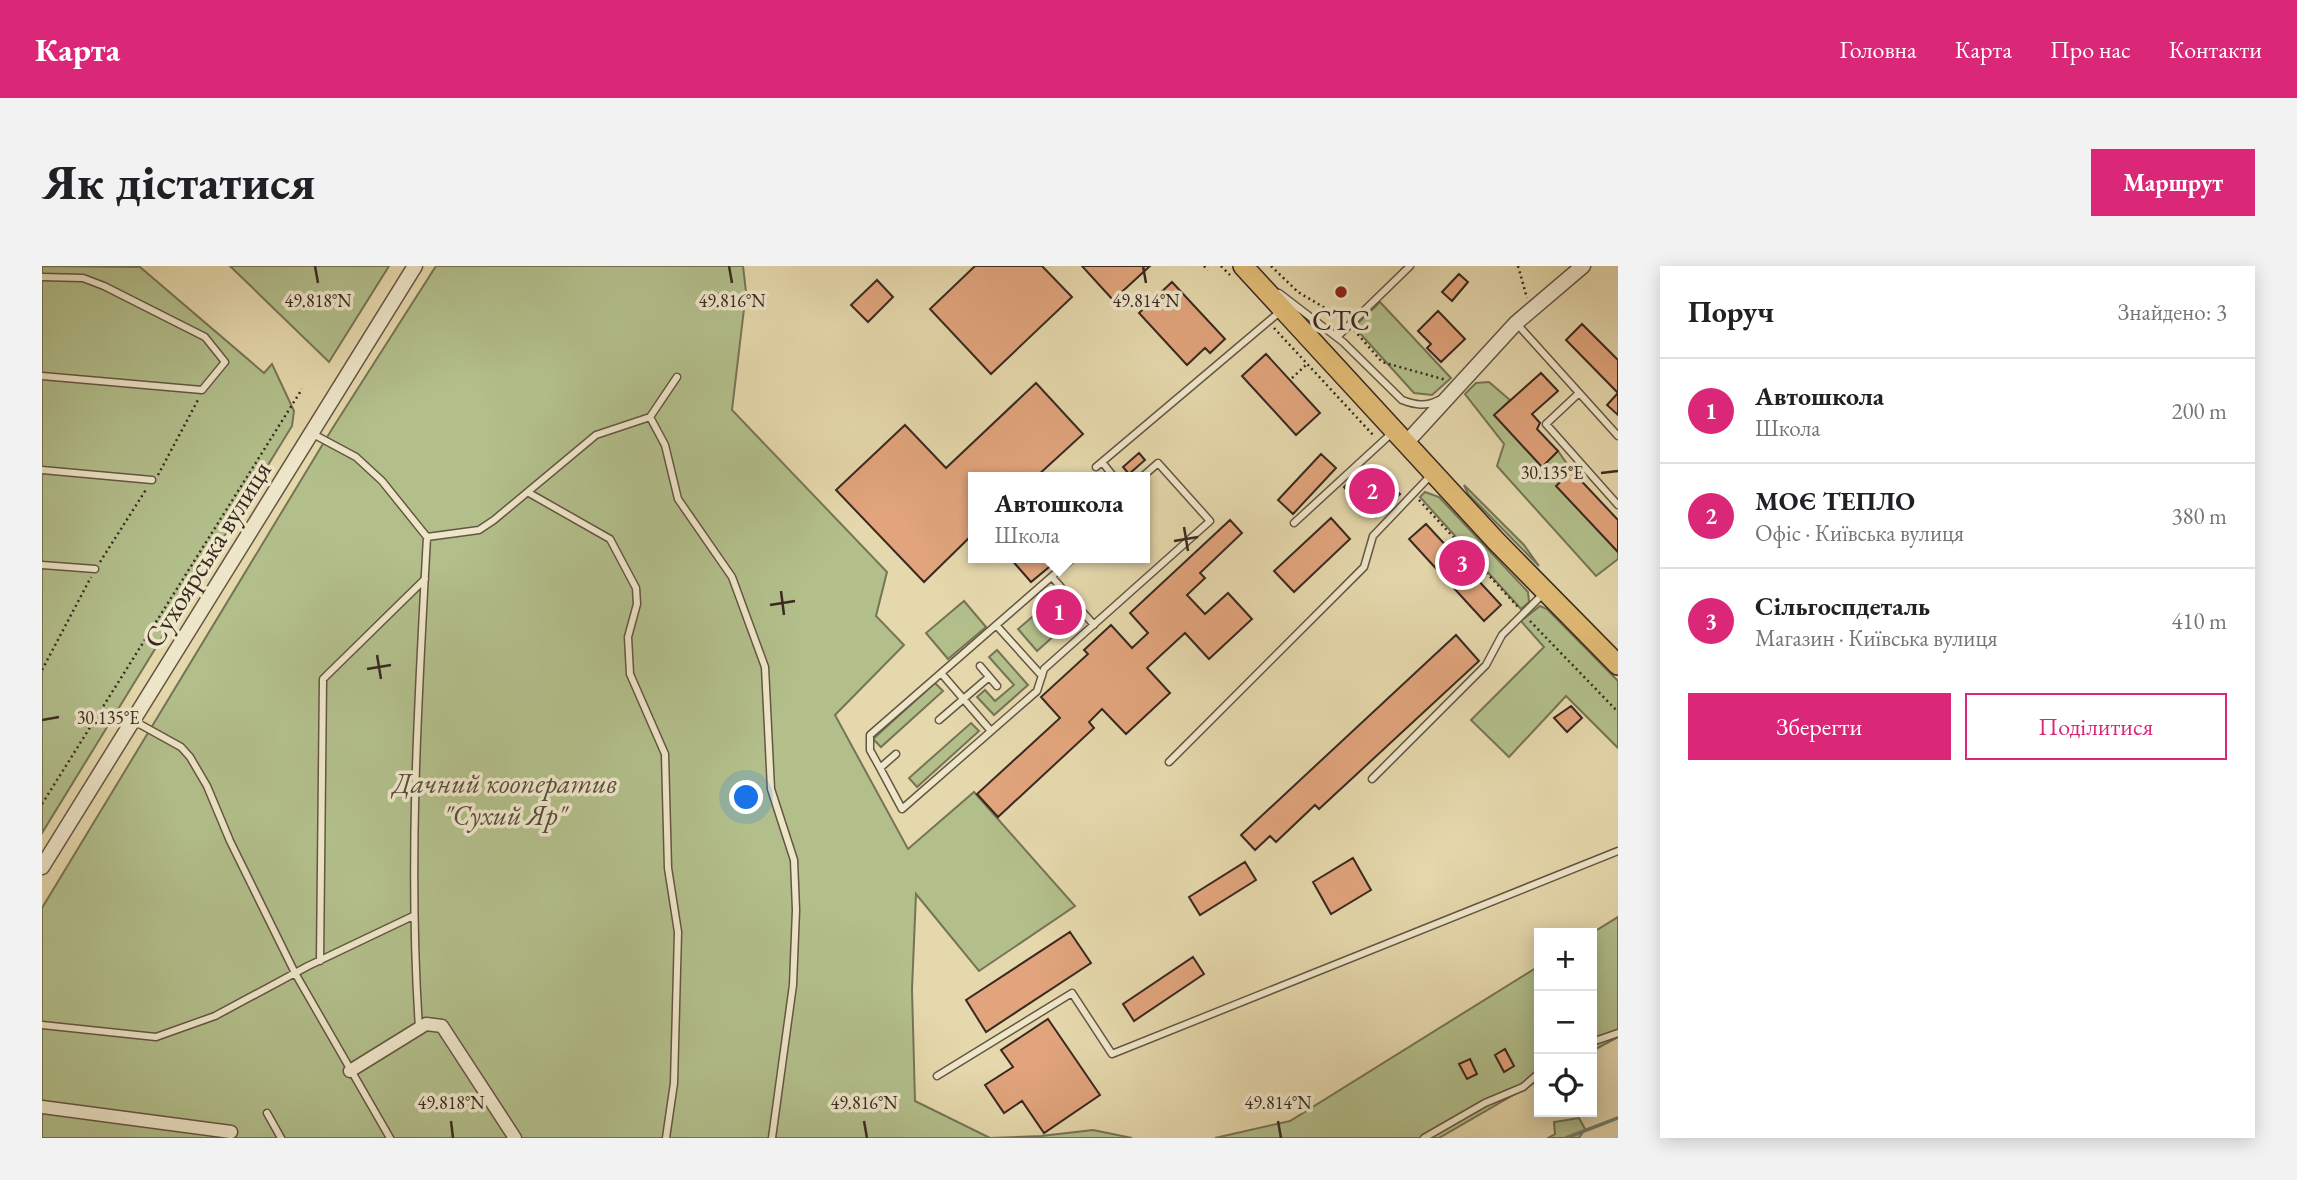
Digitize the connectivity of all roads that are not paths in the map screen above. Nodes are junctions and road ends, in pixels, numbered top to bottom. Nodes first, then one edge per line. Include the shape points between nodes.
1 (415, 266) edge
2 (1410, 266) edge
3 (1583, 266) edge
4 (1246, 270) edge
5 (42, 277) edge
6 (42, 283) edge
7 (1276, 315) junction
8 (1516, 323) junction
9 (1337, 337) junction
10 (42, 376) edge
11 (677, 377) dead end
12 (1579, 393) junction
13 (1450, 394) junction
14 (650, 418) junction
15 (311, 433) junction
16 (1618, 436) edge
17 (1394, 439) junction
18 (42, 470) edge
19 (1108, 472) edge
20 (1148, 472) edge
21 (1434, 473) junction
22 (152, 480) road end
23 (529, 493) junction
24 (1618, 505) edge
25 (1294, 523) dead end
26 (427, 537) junction
27 (1067, 563) edge
28 (42, 565) edge
29 (95, 569) road end
30 (1052, 577) junction
31 (425, 579) junction
32 (1545, 592) junction
33 (996, 625) junction
34 (1094, 625) junction
35 (1618, 665) edge
36 (980, 666) dead end
37 (941, 674) junction
38 (1042, 676) junction
39 (989, 677) junction
40 (997, 686) dead end
41 (963, 699) junction
42 (133, 720) junction
43 (939, 720) dead end
44 (991, 731) junction
45 (896, 754) dead end
46 (1169, 762) dead end
47 (880, 768) junction
48 (1372, 779) dead end
49 (1618, 852) edge
50 (42, 867) edge
51 (413, 916) junction
52 (320, 961) junction
53 (295, 973) junction
54 (42, 1025) edge
55 (419, 1029) junction
56 (1618, 1033) edge
57 (1597, 1040) edge
58 (350, 1071) junction
59 (937, 1076) dead end
60 (1534, 1077) edge
61 (42, 1107) edge
62 (267, 1112) dead end
63 (231, 1132) dead end
64 (281, 1138) edge
65 (390, 1138) edge
66 (515, 1138) edge
67 (666, 1138) edge
68 (772, 1138) edge
69 (1423, 1138) edge

1 - 15 street, Сухоярська вулиця
2 - 9 lane
3 - 8 street
4 - 7 main road
4 - 9 lane
5 - 6 lane
5 - 10 lane via 83,278 104,286 205,337 225,362 202,390
7 - 17 main road
7 - 19 lane via 1099,464
8 - 12 lane
8 - 13 street
9 - 13 lane via 1402,400 1430,405
11 - 14 lane
12 - 16 lane
12 - 24 lane via 1546,424
13 - 17 street
14 - 23 lane via 596,435
14 - 68 lane via 665,445 678,499 732,577 765,667 771,789 794,860 796,910 793,985
15 - 26 lane via 356,457 382,481
15 - 42 street, Сухоярська вулиця
17 - 21 main road
17 - 25 lane
18 - 22 lane
20 - 34 lane via 1158,463 1210,521
21 - 32 main road
21 - 46 lane via 1373,536 1364,567
23 - 26 lane via 479,530
23 - 67 lane via 610,539 636,587 637,604 628,637 630,674 665,754 668,868 677,925 674,1083
26 - 31 lane
27 - 30 lane
28 - 29 lane
30 - 33 lane
30 - 34 lane
31 - 51 lane
31 - 52 lane via 323,679
32 - 35 main road
32 - 48 lane via 1502,635 1486,665
33 - 37 lane
33 - 38 lane
34 - 38 lane via 1044,669
36 - 39 lane
37 - 41 lane
37 - 47 lane via 870,735 870,750
38 - 44 lane via 1037,691
39 - 40 lane
39 - 41 lane
41 - 43 lane
41 - 44 lane
42 - 50 street, Сухоярська вулиця
42 - 53 lane via 190,757
44 - 47 lane via 902,809
45 - 47 lane
49 - 59 lane via 1112,1054 1072,993
51 - 52 lane
51 - 55 lane
52 - 53 lane
53 - 54 lane via 215,1016 156,1037
53 - 58 lane
55 - 58 street
55 - 66 street via 434,1023 442,1026
56 - 57 lane
58 - 65 lane
60 - 69 lane
61 - 63 street
62 - 64 lane

